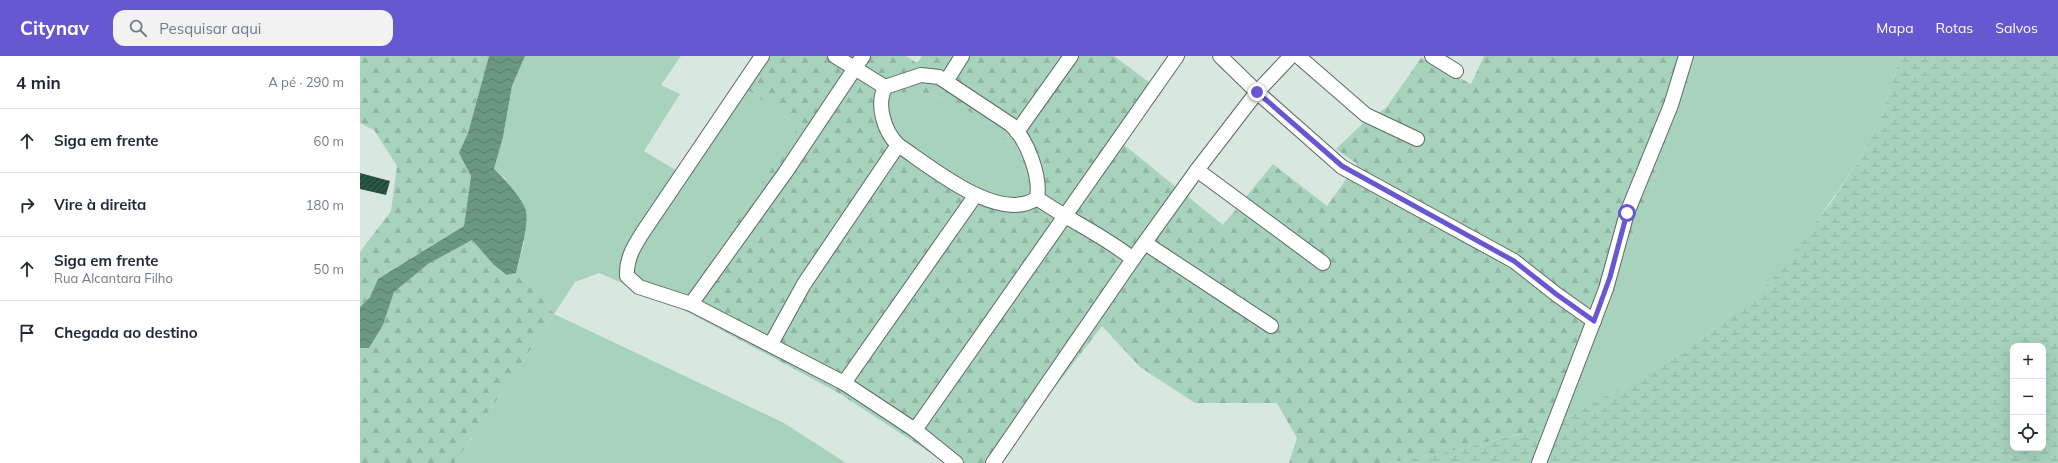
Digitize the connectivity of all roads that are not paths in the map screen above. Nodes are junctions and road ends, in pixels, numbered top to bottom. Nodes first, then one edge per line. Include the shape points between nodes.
1 (762, 56) edge
2 (835, 56) edge
3 (863, 56) edge
4 (962, 56) edge
5 (1071, 56) edge
6 (1177, 56) edge
7 (1220, 56) edge
8 (1291, 56) edge
9 (1298, 56) edge
10 (1432, 56) edge
11 (1686, 56) edge
12 (855, 68) junction
13 (1456, 71) dead end
14 (947, 80) junction
15 (885, 87) junction
16 (1257, 92) junction
17 (1017, 132) junction
18 (1417, 139) dead end
19 (898, 145) junction
20 (1197, 170) junction
21 (975, 196) junction
22 (1037, 198) junction
23 (1066, 216) junction
24 (1145, 243) junction
25 (1133, 260) junction
26 (1323, 263) dead end
27 (692, 304) junction
28 (1594, 321) junction
29 (1270, 326) dead end
30 (772, 344) junction
31 (844, 383) junction
32 (915, 430) junction
33 (956, 463) edge
34 (993, 463) edge
35 (1539, 463) edge

1 - 27 street via 630,254 626,267 627,276 632,284
2 - 12 street
3 - 12 street
4 - 14 street
5 - 17 street
6 - 23 street
7 - 16 street
8 - 16 street
9 - 18 street via 1366,115
10 - 13 street
11 - 28 street via 1671,105 1627,213 1610,277
12 - 15 street
12 - 27 street via 785,173
14 - 15 street via 932,75 921,75
14 - 17 street via 1010,124
15 - 19 street via 882,111 885,125
16 - 20 street
16 - 28 street via 1327,155 1351,173 1444,220 1514,261
17 - 22 street via 1035,171 1038,184
19 - 21 street
19 - 30 street via 804,284
20 - 24 street
20 - 26 street
21 - 22 street via 1001,204 1026,203
21 - 31 street
22 - 23 street
23 - 25 street via 1106,238
23 - 32 street
24 - 25 street
24 - 29 street
25 - 34 street
27 - 30 street
28 - 35 street
30 - 31 street
31 - 32 street
32 - 33 street

